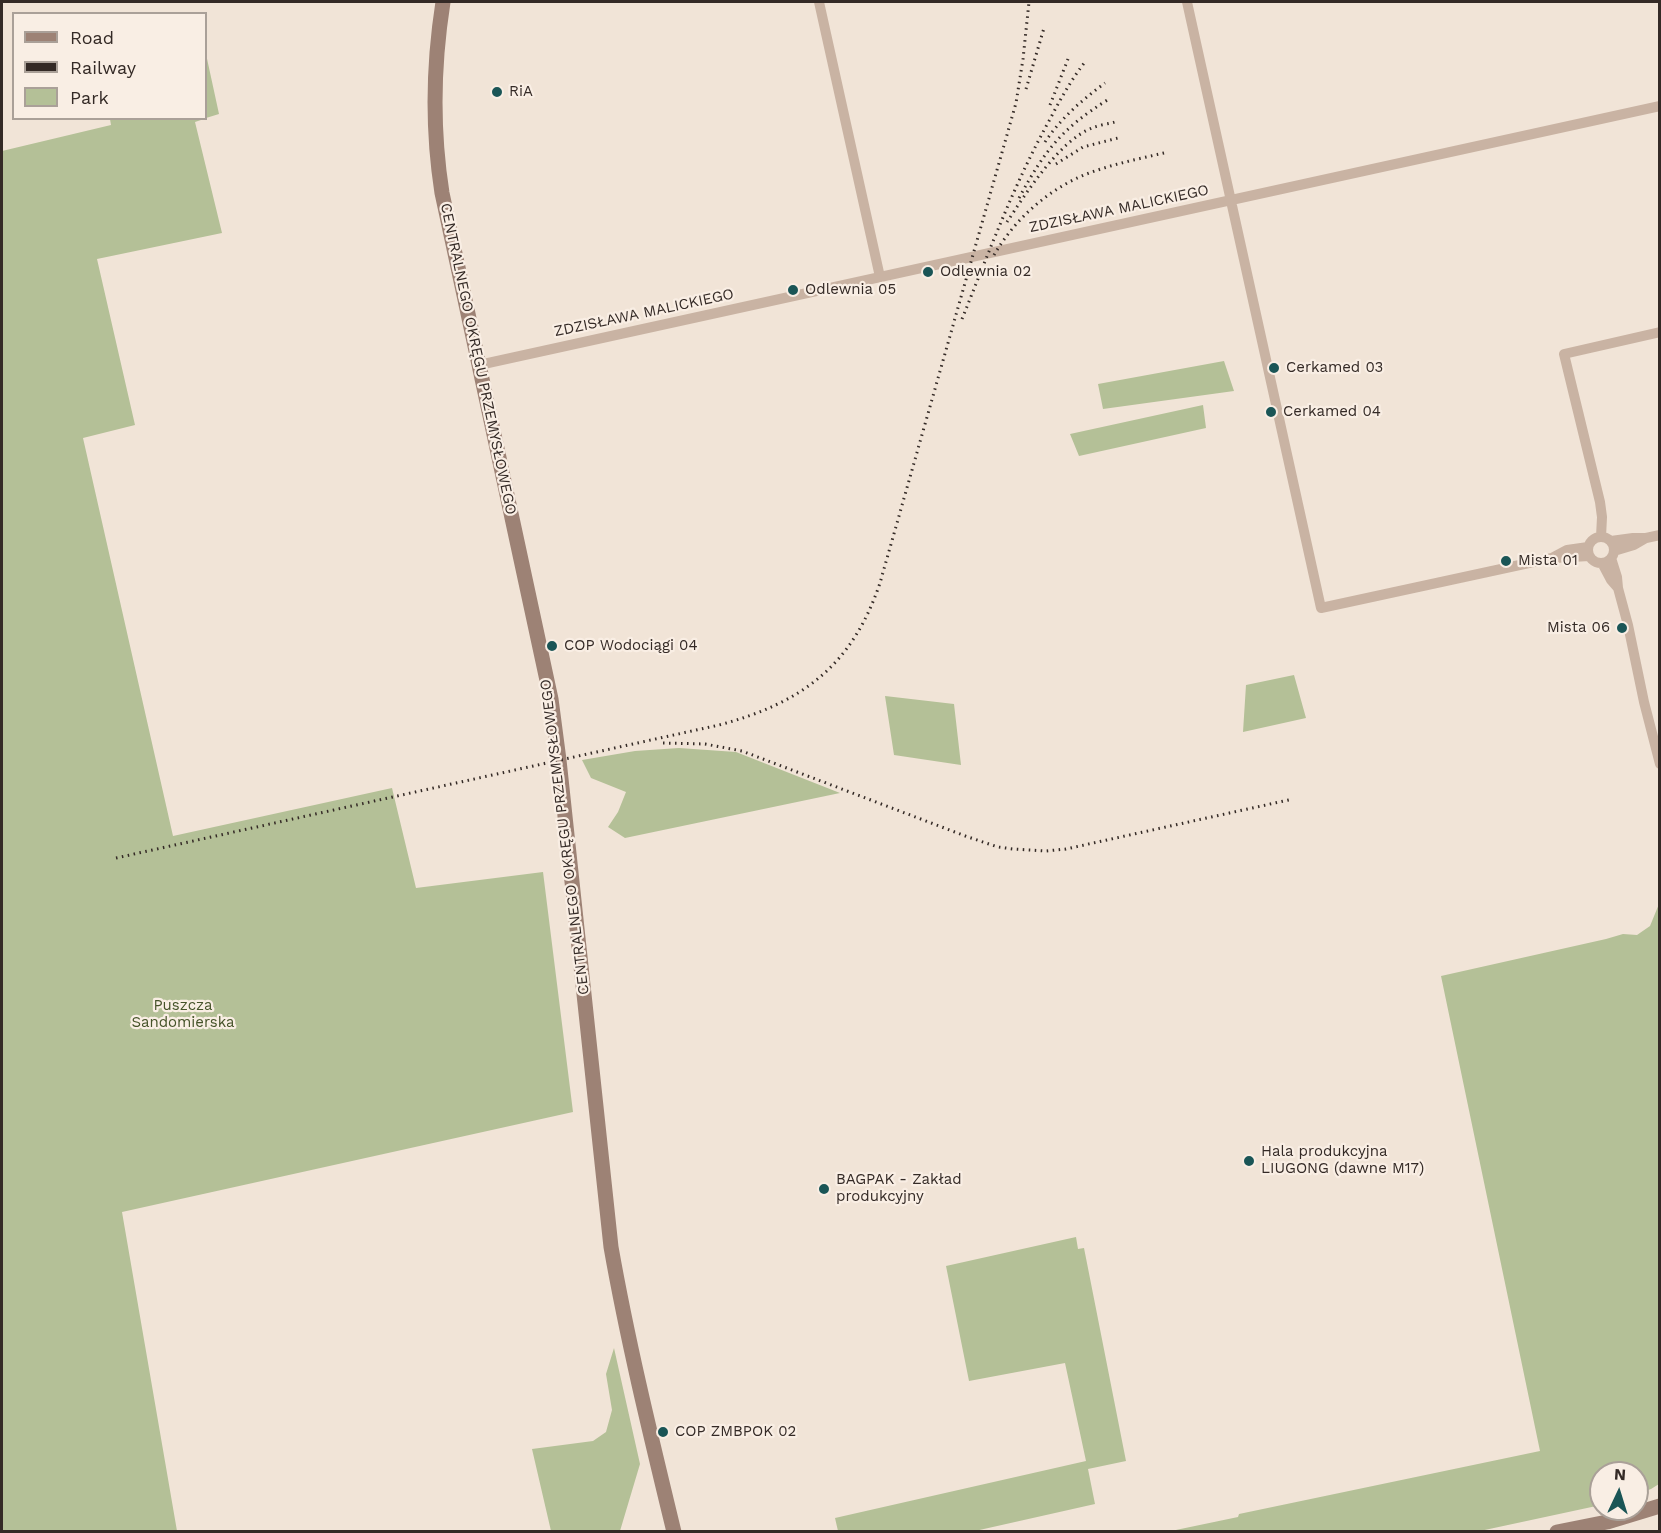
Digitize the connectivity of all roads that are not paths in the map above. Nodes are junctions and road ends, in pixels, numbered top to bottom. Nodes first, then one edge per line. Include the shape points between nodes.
1 (443, 2) edge
2 (819, 2) edge
3 (1187, 2) edge
4 (1659, 106) edge
5 (1231, 200) junction
6 (880, 277) junction
7 (1659, 332) edge
8 (479, 365) junction
9 (1659, 535) edge
10 (1608, 550) junction
11 (1588, 552) junction
12 (1659, 764) edge
13 (1659, 1506) edge
14 (674, 1532) edge
15 (1557, 1532) edge

1 - 8 street, CENTRALNEGO OKRĘGU PRZEMYSŁOWEGO via 435,80 437,159
2 - 6 street
3 - 5 street
4 - 5 street
5 - 6 street, ZDZISŁAWA MALICKIEGO
5 - 11 street, ZDZISŁAWA MALICKIEGO via 1321,608
6 - 8 street, ZDZISŁAWA MALICKIEGO
7 - 10 street via 1563,354
8 - 14 street, CENTRALNEGO OKRĘGU PRZEMYSŁOWEGO via 552,703 611,1247 633,1362
9 - 10 street via 1633,538
10 - 11 street via 1594,561
10 - 11 street via 1591,541
10 - 12 street via 1628,625 1640,703
13 - 15 street

